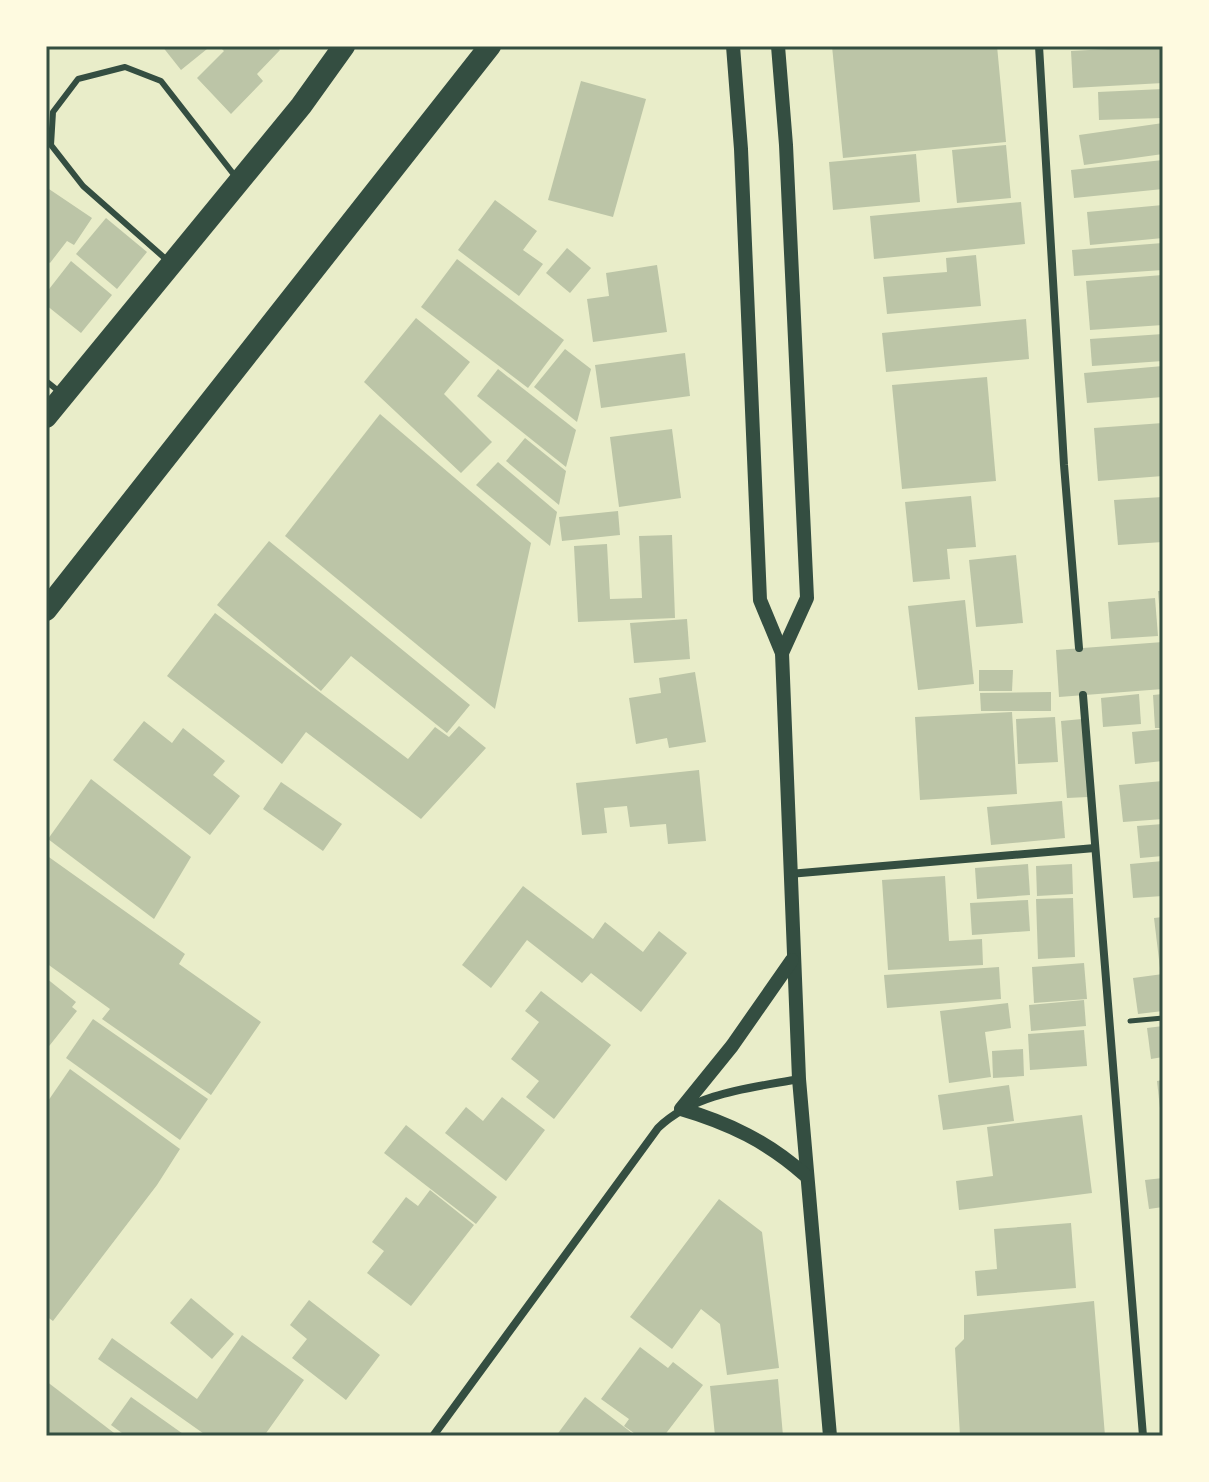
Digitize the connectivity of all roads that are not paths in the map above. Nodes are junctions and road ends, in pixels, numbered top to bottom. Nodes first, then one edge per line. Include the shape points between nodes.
1 (344, 46) edge
2 (490, 46) edge
3 (733, 46) edge
4 (778, 46) edge
5 (1039, 46) edge
6 (239, 181) junction
7 (171, 263) junction
8 (46, 381) edge
9 (64, 396) junction
10 (46, 417) edge
11 (46, 610) edge
12 (1079, 648) dead end
13 (782, 653) junction
14 (1083, 695) dead end
15 (1095, 848) junction
16 (789, 874) junction
17 (792, 960) junction
18 (799, 1079) junction
19 (681, 1109) junction
20 (805, 1175) junction
21 (433, 1436) edge
22 (830, 1436) edge
23 (1143, 1436) edge

1 - 6 highway
2 - 11 highway
3 - 13 street via 760,600
4 - 13 street via 807,598
5 - 12 street
6 - 7 highway
6 - 7 lane via 161,81 125,67 78,79 53,112 51,145 83,186
7 - 9 highway
8 - 9 lane
9 - 10 highway
13 - 16 street
14 - 15 street
15 - 16 street
15 - 23 street
16 - 17 street
17 - 18 street
17 - 19 street
18 - 19 street via 734,1091
18 - 20 street
19 - 20 street via 749,1134
19 - 21 street via 651,1136
20 - 22 street

